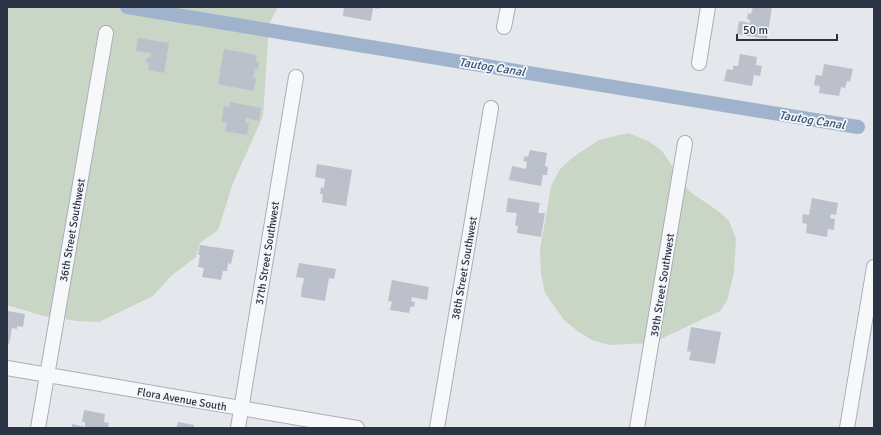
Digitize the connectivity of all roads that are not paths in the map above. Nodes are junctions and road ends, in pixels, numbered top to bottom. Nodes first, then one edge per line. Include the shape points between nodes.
1 (508, 7) edge
2 (708, 7) edge
3 (504, 27) dead end
4 (106, 33) dead end
5 (699, 63) dead end
6 (296, 77) dead end
7 (491, 108) dead end
8 (685, 143) dead end
9 (874, 267) edge
10 (7, 368) edge
11 (47, 375) junction
12 (241, 409) junction
13 (38, 428) edge
14 (238, 428) edge
15 (357, 428) edge
16 (437, 428) edge
17 (637, 428) edge
18 (847, 428) edge

1 - 3 street
2 - 5 street
4 - 11 street, 36th Street Southwest
6 - 12 street, 37th Street Southwest
7 - 16 street, 38th Street Southwest
8 - 17 street, 39th Street Southwest
9 - 18 street
10 - 11 street, Flora Avenue South
11 - 12 street, Flora Avenue South
11 - 13 street, 36th Street Southwest
12 - 14 street, 37th Street Southwest
12 - 15 street, Flora Avenue South

